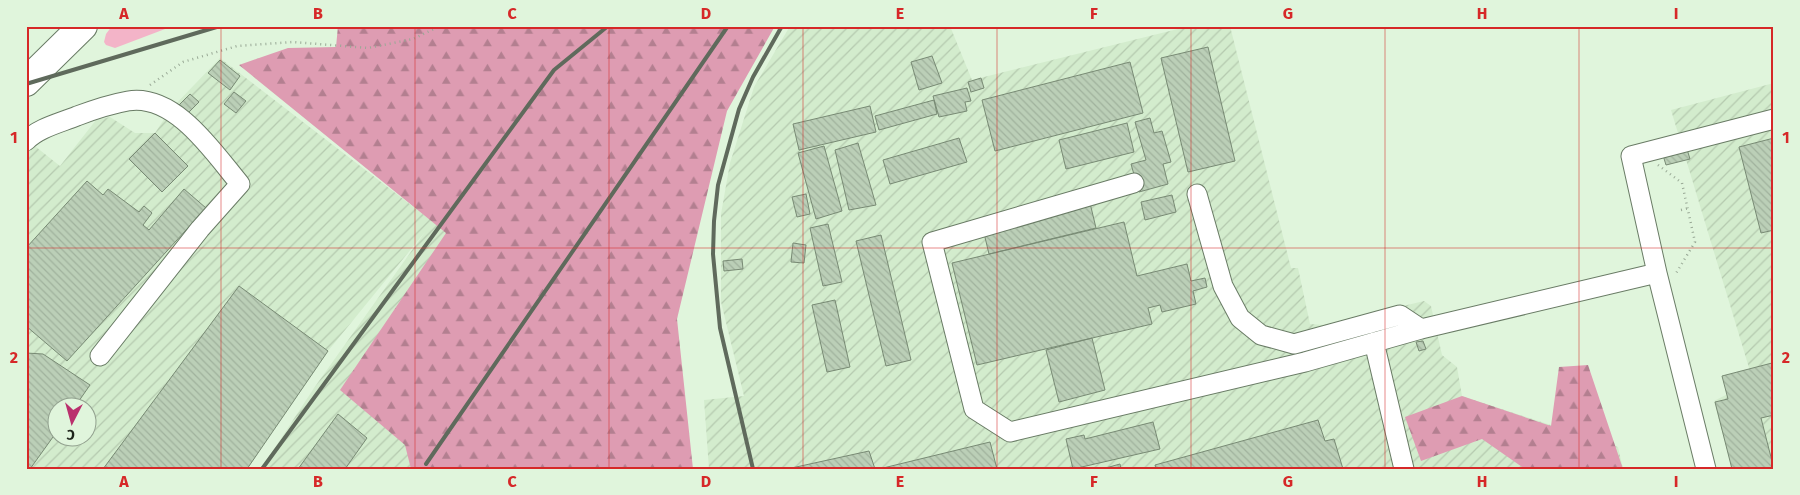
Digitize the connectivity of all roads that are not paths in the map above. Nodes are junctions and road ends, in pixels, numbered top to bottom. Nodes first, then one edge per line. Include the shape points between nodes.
1 (57, 26) edge
2 (83, 26) edge
3 (26, 58) edge
4 (26, 82) edge
5 (1774, 119) edge
6 (26, 142) edge
7 (1134, 183) dead end
8 (1197, 194) dead end
9 (1665, 275) junction
10 (1421, 329) junction
11 (1374, 342) junction
12 (100, 356) dead end
13 (1404, 469) edge
14 (1706, 469) edge

1 - 3 highway
2 - 4 highway
5 - 9 street via 1631,156
6 - 12 street via 42,130 130,100 156,103 194,129 240,184 200,229
7 - 11 street via 932,242 974,409 1010,432 1305,362
8 - 10 street via 1223,286 1240,318 1261,335 1294,344 1400,316
9 - 10 street
9 - 14 street
10 - 11 street
11 - 13 street

